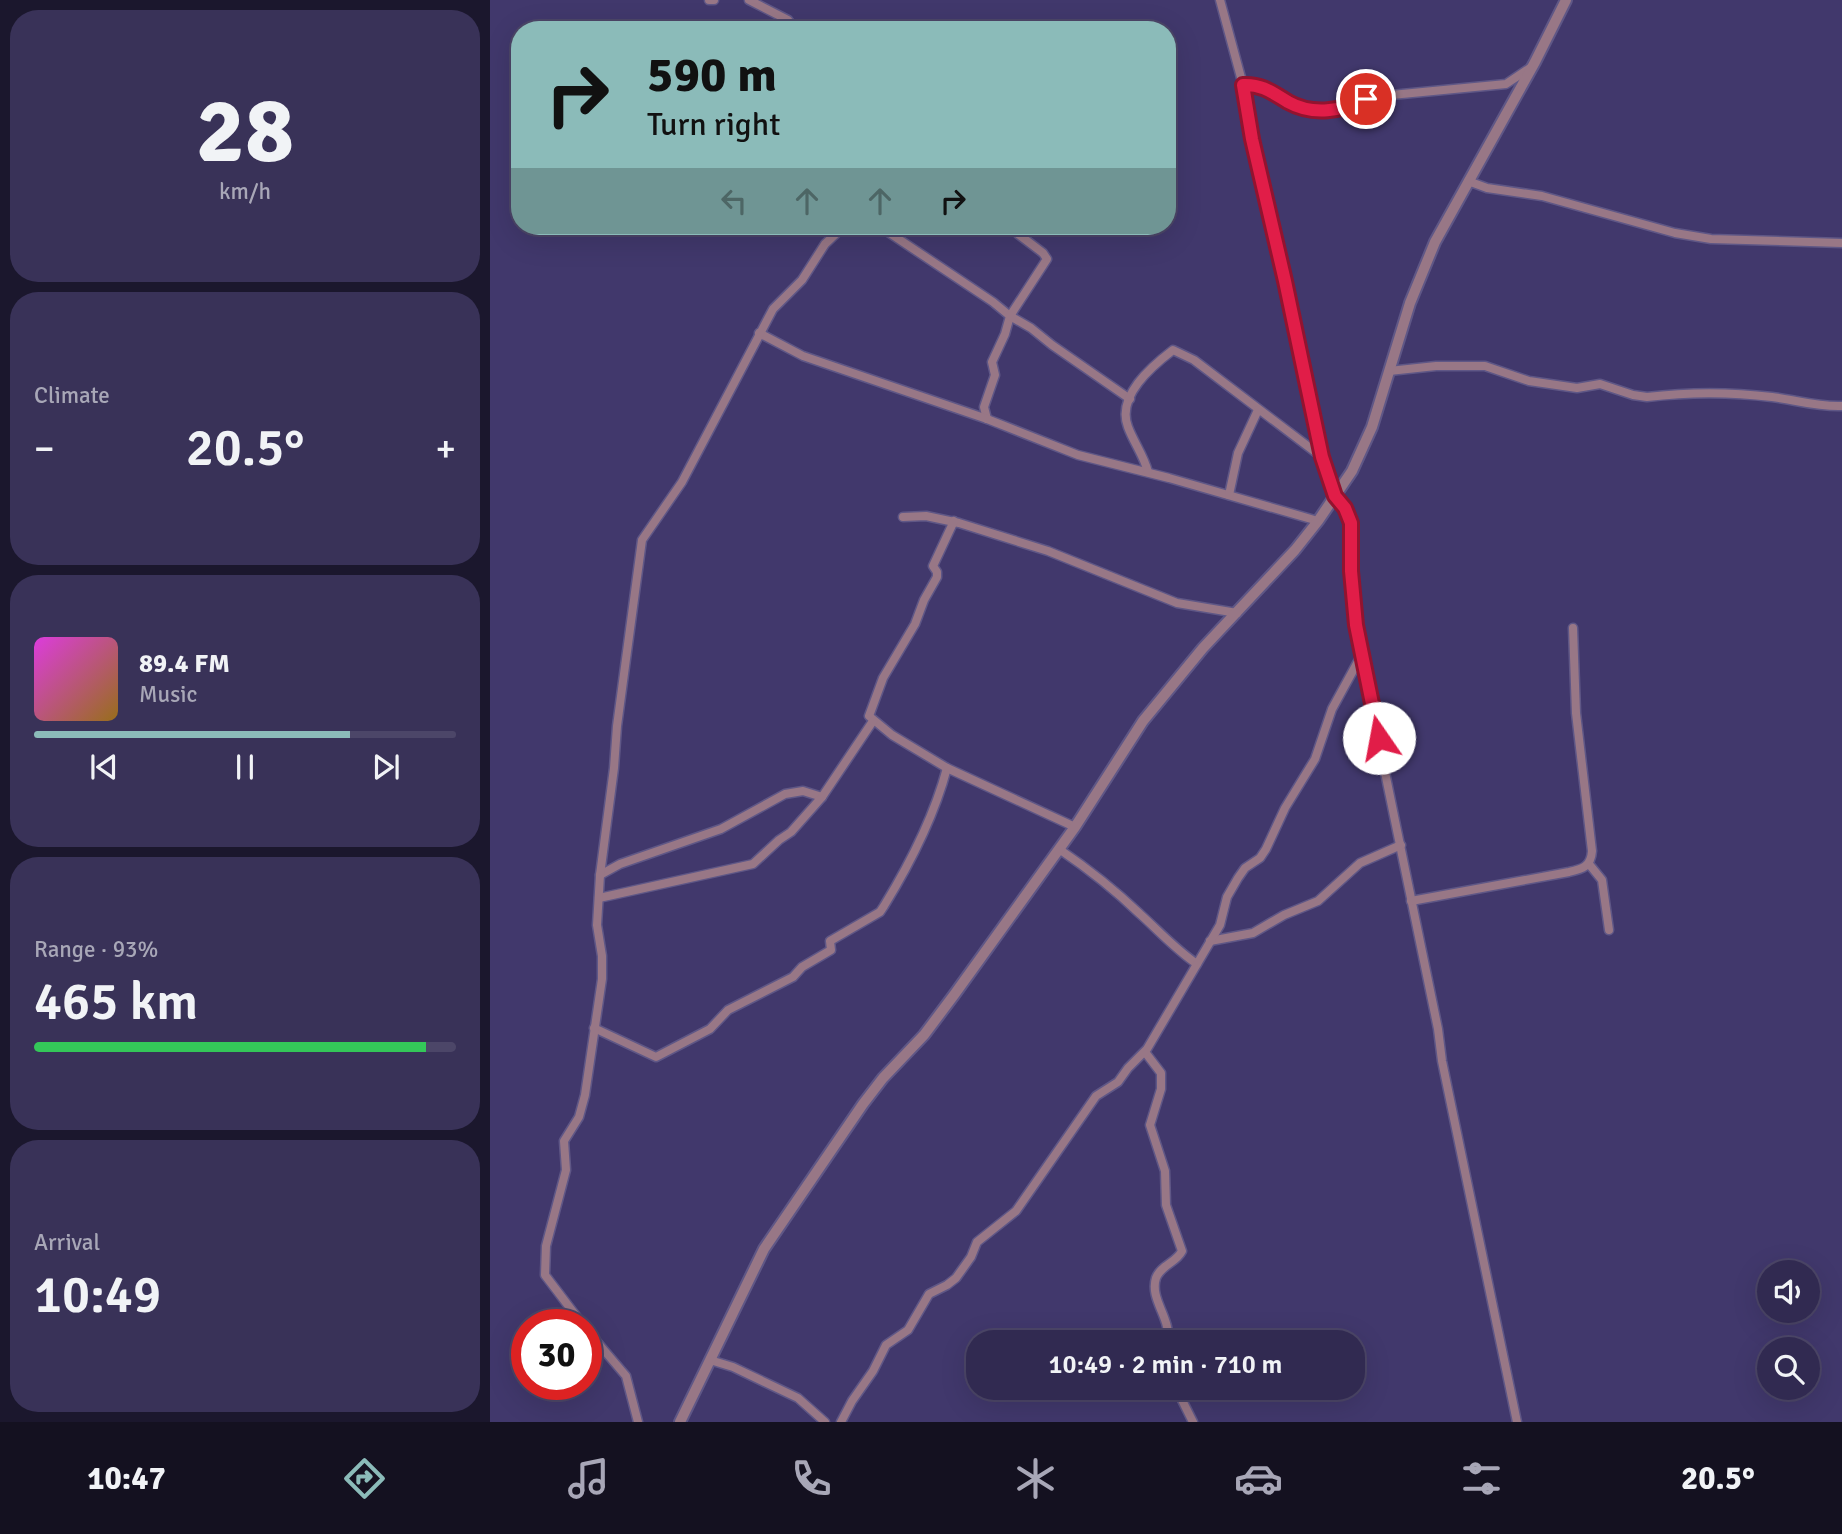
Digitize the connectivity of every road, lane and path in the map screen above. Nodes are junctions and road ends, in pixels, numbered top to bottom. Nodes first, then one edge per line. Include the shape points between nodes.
1 (749, 0) edge
2 (1220, 0) edge
3 (1566, 0) edge
4 (789, 21) edge
5 (1533, 66) junction
6 (1243, 85) junction
7 (1468, 181) junction
8 (834, 235) edge
9 (893, 235) edge
10 (1019, 235) edge
11 (1842, 243) edge
12 (1010, 316) junction
13 (760, 333) junction
14 (1389, 371) junction
15 (1130, 399) junction
16 (1842, 406) edge
17 (1258, 411) junction
18 (987, 419) junction
19 (1322, 457) junction
20 (1148, 472) junction
21 (1229, 495) junction
22 (1335, 496) junction
23 (903, 517) dead end
24 (1318, 521) junction
25 (954, 522) junction
26 (1238, 613) junction
27 (1573, 628) dead end
28 (1361, 656) junction
29 (873, 722) junction
30 (947, 768) junction
31 (822, 797) junction
32 (1074, 827) junction
33 (1401, 845) junction
34 (1059, 849) junction
35 (1589, 864) junction
36 (600, 875) junction
37 (598, 898) junction
38 (1411, 901) junction
39 (1609, 930) dead end
40 (1210, 942) junction
41 (1197, 964) junction
42 (594, 1028) junction
43 (1145, 1052) junction
44 (571, 1309) edge
45 (1168, 1330) edge
46 (602, 1348) edge
47 (710, 1360) junction
48 (1182, 1400) edge
49 (638, 1422) edge
50 (680, 1422) edge
51 (825, 1422) edge
52 (841, 1422) edge
53 (1193, 1422) edge
54 (1517, 1422) edge

1 - 4 street
2 - 6 street
3 - 5 street
5 - 6 street via 1506,84 1381,96 1336,111 1302,109 1270,90
5 - 7 street
6 - 19 street
7 - 11 street via 1699,237
7 - 14 street via 1422,272
8 - 13 street via 773,309
9 - 12 street
10 - 12 street via 1047,259
12 - 15 street
12 - 18 street via 992,362 995,375 984,407
13 - 18 street via 803,356
13 - 36 street via 682,482 642,540
14 - 16 street via 1472,365 1529,381 1577,388 1600,384 1640,396 1756,395
14 - 22 street via 1367,442
15 - 17 street via 1142,377 1173,350 1194,360
15 - 20 street via 1127,424
17 - 19 street
17 - 21 street via 1238,453
18 - 20 street via 1078,455
19 - 22 street
20 - 21 street
21 - 24 street
22 - 24 street
22 - 28 street via 1351,523 1351,571
23 - 25 street
24 - 26 street
25 - 26 street via 1060,555 1177,603
25 - 29 street via 933,566 937,577 870,708
26 - 32 street via 1143,721
27 - 35 street via 1576,713 1592,851
28 - 33 street
28 - 40 street via 1332,709 1315,759 1260,858 1245,868 1227,897
29 - 30 street
29 - 31 street
30 - 32 street
30 - 42 street via 921,838 884,906 834,938 827,953 793,977 728,1010 710,1029 656,1057
31 - 36 street via 803,790 785,794 722,829
31 - 37 street via 754,864
32 - 34 street
33 - 38 street
33 - 40 street via 1360,863 1318,901 1253,933
34 - 41 street
34 - 47 street via 930,1027 869,1096 764,1249
35 - 38 street via 1569,872
35 - 39 street via 1602,880
36 - 37 street
37 - 42 street via 603,968
38 - 54 street
40 - 41 street
41 - 43 street
42 - 44 street via 582,1110 564,1141 566,1170 544,1269
43 - 45 street via 1161,1073 1150,1125 1165,1171 1166,1205 1182,1251 1162,1269 1155,1283
43 - 52 street via 1118,1082 1096,1096 1016,1211 977,1242 956,1278 929,1294 908,1330 886,1345
46 - 49 street via 626,1376
47 - 50 street
47 - 51 street via 798,1398
48 - 53 street

